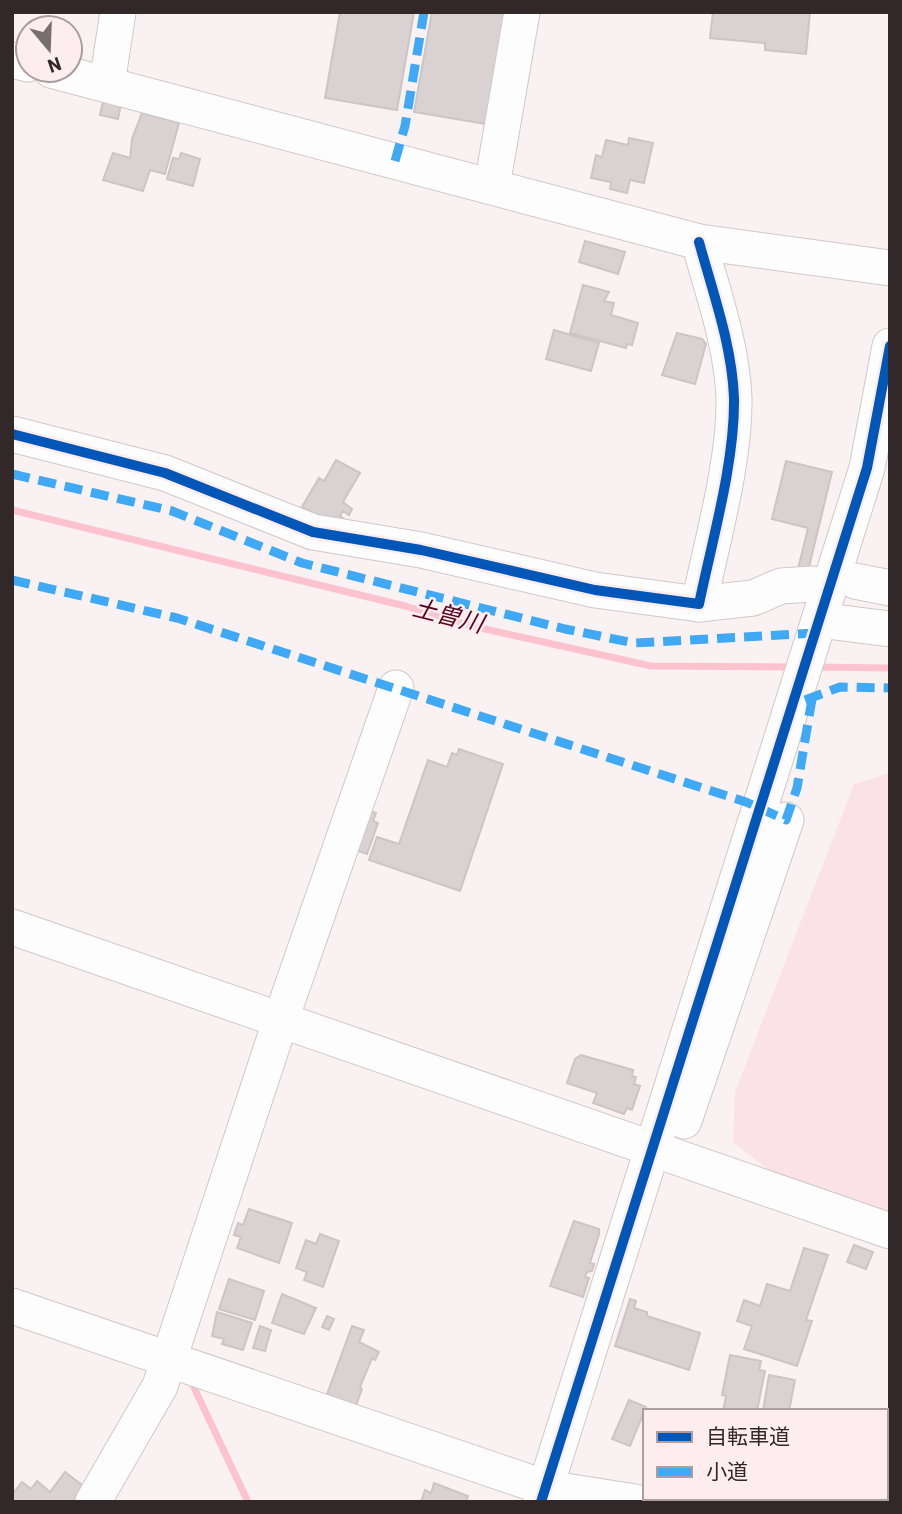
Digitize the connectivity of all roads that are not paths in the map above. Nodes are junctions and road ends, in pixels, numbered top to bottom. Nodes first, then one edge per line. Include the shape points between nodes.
1 (118, 12) edge
2 (522, 12) edge
3 (84, 78) edge
4 (107, 84) junction
5 (492, 186) junction
6 (699, 242) junction
7 (890, 268) edge
8 (890, 346) edge
9 (12, 434) edge
10 (855, 581) dead end
11 (812, 584) dead end
12 (890, 588) edge
13 (699, 604) junction
14 (890, 629) edge
15 (815, 633) junction
16 (396, 688) dead end
17 (786, 820) dead end
18 (12, 927) edge
19 (281, 1019) junction
20 (662, 1153) junction
21 (890, 1231) edge
22 (12, 1306) edge
23 (169, 1359) junction
24 (543, 1495) edge
25 (93, 1502) edge
26 (635, 1502) edge

1 - 4 street
2 - 5 street
3 - 4 street
4 - 5 street
5 - 6 street
6 - 7 street
6 - 13 street via 728,348 734,399 729,451
8 - 15 street via 867,468
9 - 13 street via 165,473 313,532 595,590
10 - 12 street
11 - 13 street via 781,586 753,598
14 - 15 street
15 - 20 street
16 - 19 street
17 - 20 street
18 - 19 street
19 - 20 street
19 - 23 street
20 - 21 street
20 - 24 street
22 - 23 street
23 - 24 street
23 - 25 street via 160,1386
24 - 26 street

